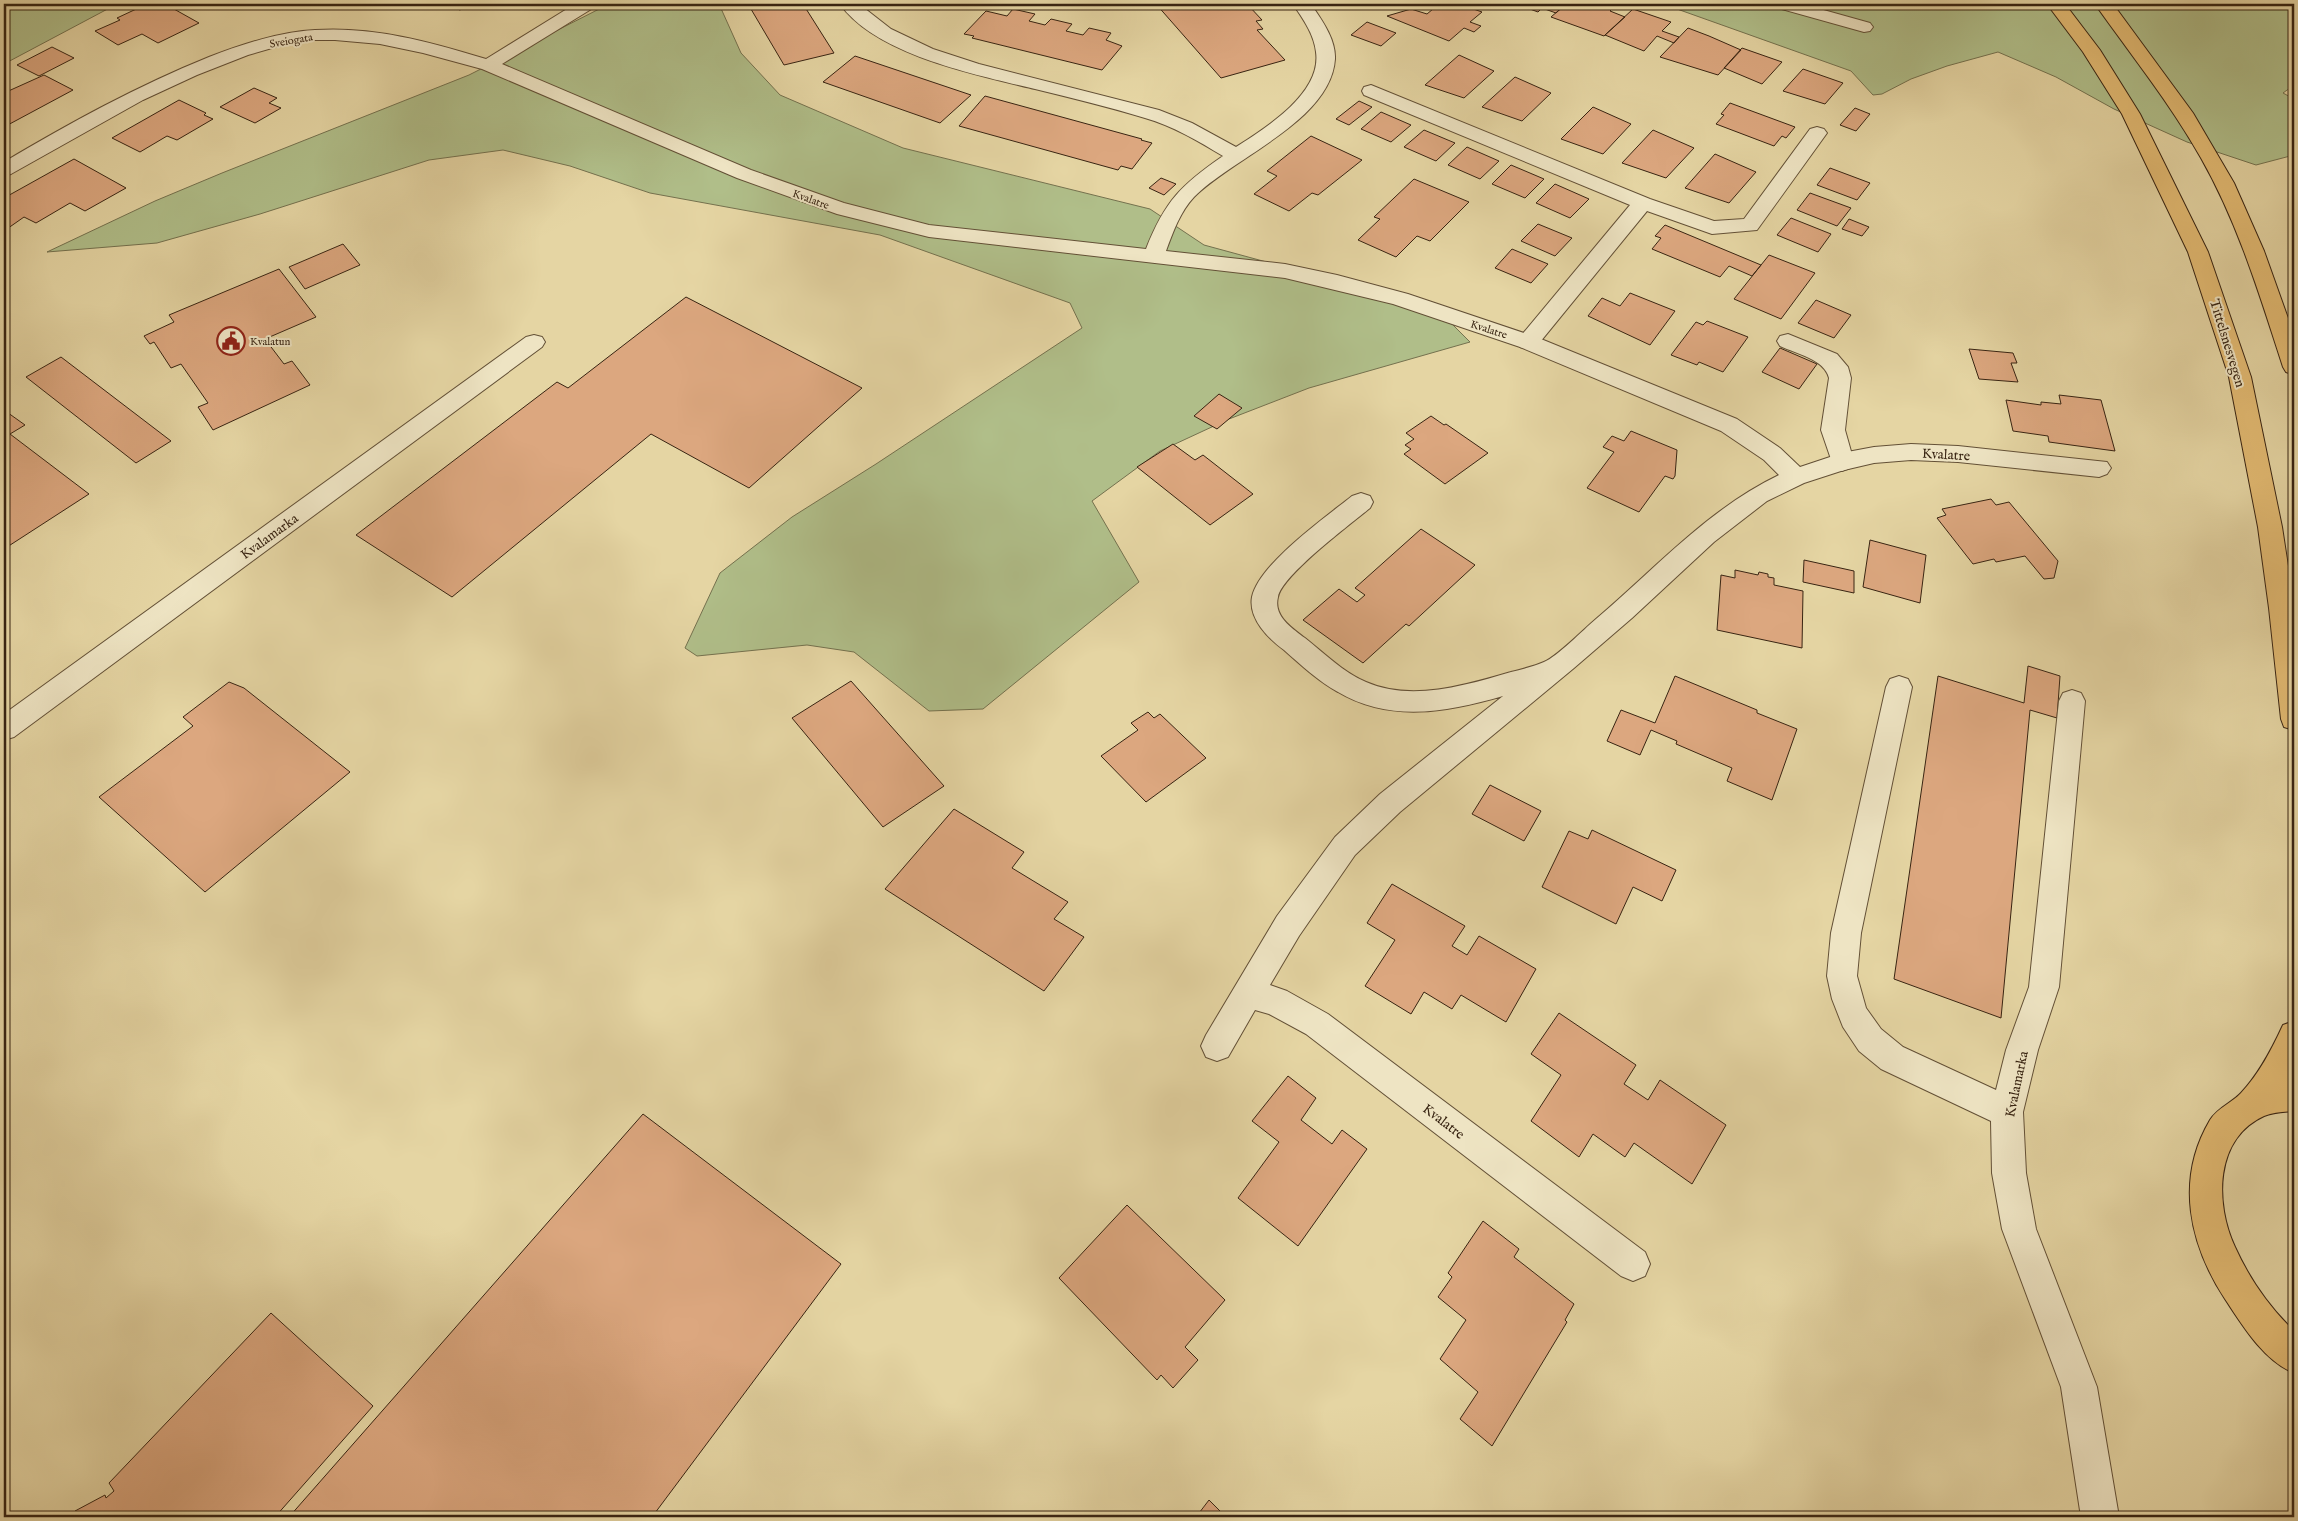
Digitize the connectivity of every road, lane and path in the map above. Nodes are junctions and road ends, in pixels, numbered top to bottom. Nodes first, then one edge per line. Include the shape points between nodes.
1 (587, 4) edge
2 (849, 4) edge
3 (1302, 4) edge
4 (1784, 4) edge
5 (2056, 4) edge
6 (2104, 4) edge
7 (1864, 28) dead end
8 (488, 65) junction
9 (1372, 91) dead end
10 (1817, 133) dead end
11 (1238, 156) junction
12 (4, 170) edge
13 (1643, 203) junction
14 (1154, 255) junction
15 (1788, 341) dead end
16 (534, 342) dead end
17 (1528, 342) junction
18 (2294, 367) edge
19 (1842, 462) junction
20 (2100, 468) dead end
21 (1796, 477) junction
22 (1361, 502) dead end
23 (1555, 670) junction
24 (1898, 687) dead end
25 (2072, 701) dead end
26 (2294, 719) edge
27 (4, 729) edge
28 (1248, 993) junction
29 (2294, 1036) edge
30 (1217, 1046) dead end
31 (2294, 1094) edge
32 (2253, 1104) junction
33 (2008, 1112) junction
34 (1633, 1264) dead end
35 (2293, 1356) edge
36 (2100, 1517) edge

1 - 8 street
2 - 11 street via 869,23 917,48 953,62 1154,115 1199,133
3 - 11 street via 1324,43 1324,74 1316,91 1300,108
4 - 7 street
5 - 26 main road, Tittelsnesvegen via 2091,50 2131,114 2164,178 2198,252 2240,377 2275,563
6 - 18 main road via 2185,116 2224,183 2258,259
8 - 12 street, Sveiogata via 375,38 314,35 254,47 142,92
8 - 14 street, Kvalatre via 726,167 837,208 929,231
9 - 13 street
10 - 13 street via 1750,226 1712,228
11 - 14 street via 1193,187 1177,204
13 - 17 street
14 - 17 street, Kvalatre via 1285,271 1337,282 1400,299
15 - 19 street via 1829,359 1837,367 1840,378 1833,430
16 - 27 street, Kvalamarka
17 - 21 street, Kvalatre via 1729,425 1772,454
19 - 20 street, Kvalatre via 1911,452
19 - 21 street, Kvalatre
21 - 23 street, Kvalatre via 1758,495 1705,535
22 - 23 street, Kvalatre via 1275,577 1264,597 1267,614 1276,630 1333,676 1366,694 1398,702 1426,702 1458,696
23 - 28 street, Kvalatre via 1390,803 1345,846 1288,926
24 - 33 street via 1846,933 1842,976 1847,999 1870,1040 1892,1058
25 - 33 street, Kvalamarka via 2044,987 2022,1050
28 - 30 street, Kvalatre
28 - 34 street, Kvalatre via 1276,1001 1317,1024
29 - 32 main road
31 - 32 main road
32 - 35 main road via 2230,1120 2214,1142 2206,1171 2206,1204 2214,1241 2232,1279 2258,1317
33 - 36 street, Kvalamarka via 2009,1173 2019,1229 2079,1387

